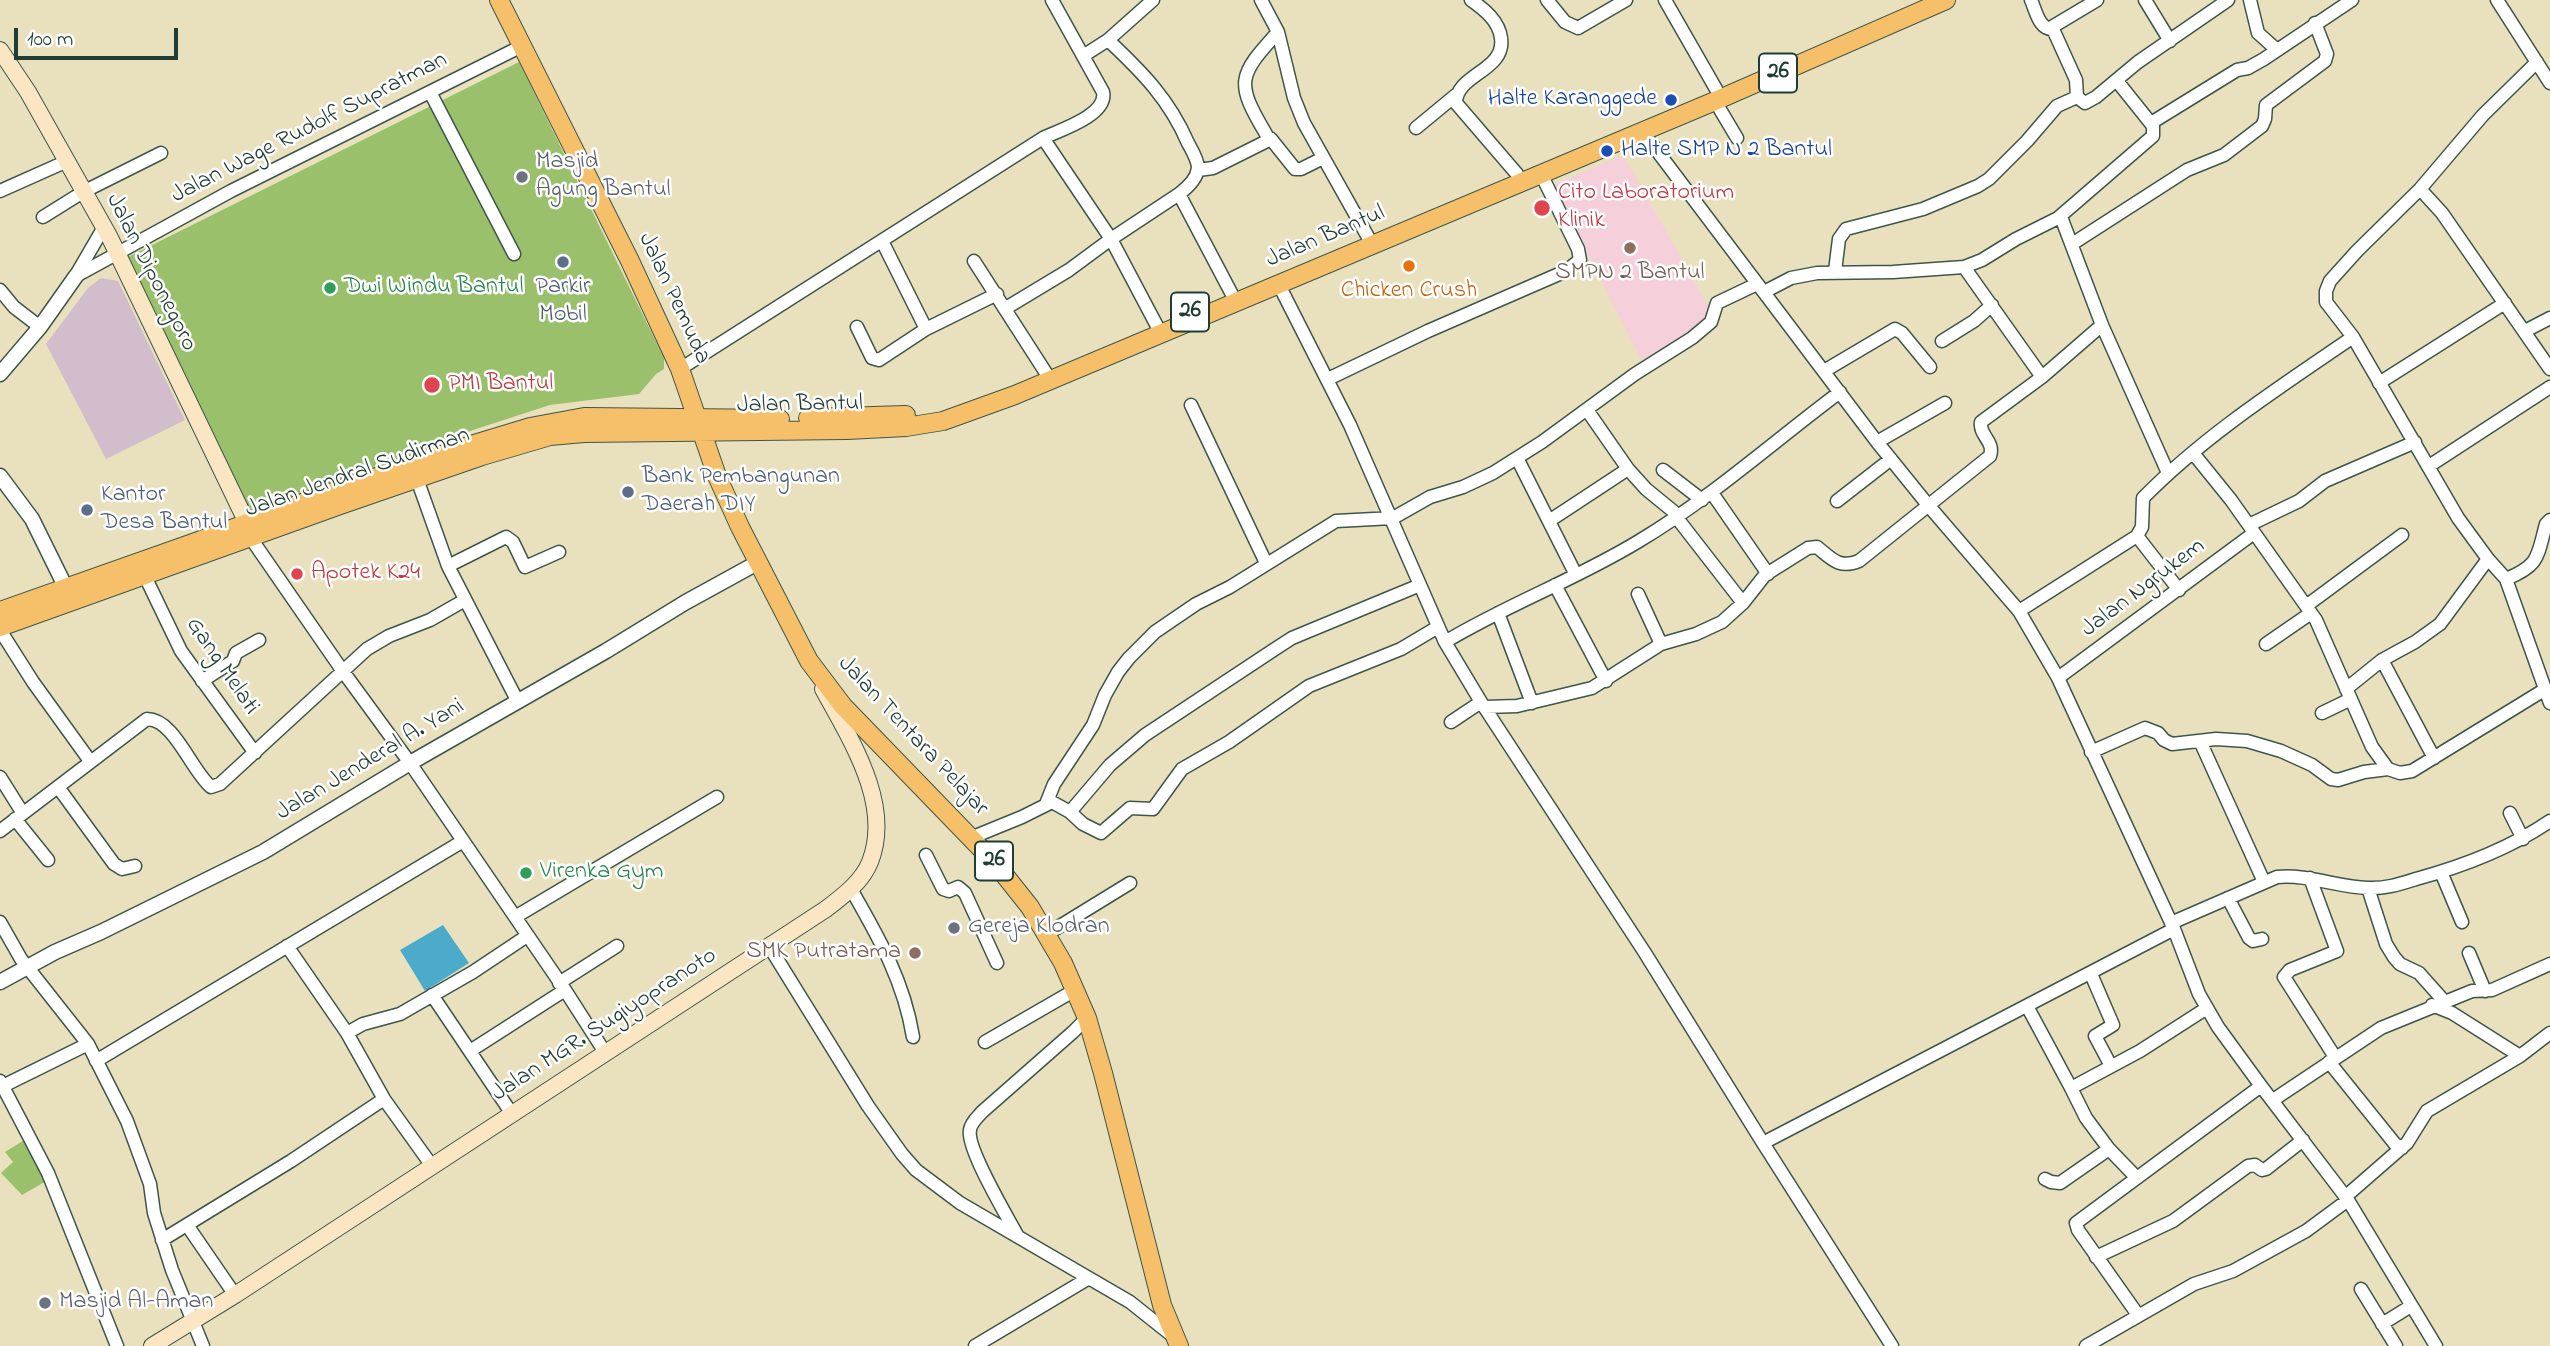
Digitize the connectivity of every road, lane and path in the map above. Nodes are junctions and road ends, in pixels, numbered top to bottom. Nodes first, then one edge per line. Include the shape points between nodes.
1 (499, 0) edge
2 (1052, 0) edge
3 (1153, 0) edge
4 (1261, 0) edge
5 (1547, 0) edge
6 (1626, 0) edge
7 (1665, 0) edge
8 (1923, 0) edge
9 (1946, 0) edge
10 (2031, 0) edge
11 (2096, 0) edge
12 (2145, 0) edge
13 (2228, 0) edge
14 (2250, 0) edge
15 (2352, 0) edge
16 (2497, 0) edge
17 (1473, 1) edge
18 (2315, 23) junction
19 (2052, 29) junction
20 (1278, 32) junction
21 (1108, 40) junction
22 (2170, 41) junction
23 (522, 46) junction
24 (0, 50) edge
25 (2277, 50) junction
26 (1083, 56) junction
27 (2537, 62) junction
28 (2117, 81) junction
29 (2550, 83) edge
30 (430, 92) junction
31 (1456, 95) junction
32 (1715, 95) junction
33 (2077, 97) junction
34 (2151, 123) junction
35 (1416, 128) dead end
36 (1642, 131) junction
37 (1266, 134) dead end
38 (1043, 138) junction
39 (1737, 138) dead end
40 (161, 153) dead end
41 (1324, 158) junction
42 (65, 162) junction
43 (1198, 170) junction
44 (1517, 174) junction
45 (1541, 174) junction
46 (2420, 189) junction
47 (0, 191) edge
48 (83, 192) junction
49 (1179, 194) junction
50 (43, 216) dead end
51 (2056, 219) junction
52 (104, 227) junction
53 (1368, 237) junction
54 (1111, 239) junction
55 (882, 241) junction
56 (2072, 244) junction
57 (117, 252) junction
58 (514, 254) dead end
59 (974, 261) dead end
60 (1964, 267) junction
61 (1835, 271) junction
62 (76, 276) junction
63 (1279, 285) junction
64 (1760, 288) junction
65 (0, 290) edge
66 (997, 294) junction
67 (1234, 298) junction
68 (2505, 303) junction
69 (1992, 305) junction
70 (1006, 308) junction
71 (2550, 318) edge
72 (2102, 325) junction
73 (1157, 326) junction
74 (40, 327) junction
75 (857, 327) dead end
76 (926, 329) junction
77 (2525, 331) junction
78 (2353, 337) junction
79 (1942, 341) dead end
80 (1930, 367) dead end
81 (680, 369) junction
82 (2550, 369) edge
83 (1825, 371) junction
84 (1046, 373) junction
85 (0, 374) edge
86 (2042, 377) junction
87 (1328, 379) junction
88 (2379, 383) junction
89 (2550, 387) edge
90 (1840, 392) junction
91 (1945, 403) dead end
92 (1191, 405) dead end
93 (1587, 410) junction
94 (701, 426) junction
95 (1877, 442) junction
96 (2415, 442) junction
97 (2193, 453) junction
98 (1517, 458) junction
99 (1891, 459) junction
100 (2429, 467) junction
101 (1628, 469) junction
102 (1663, 470) dead end
103 (2168, 473) junction
104 (0, 476) edge
105 (416, 479) junction
106 (1707, 496) junction
107 (1837, 501) dead end
108 (1928, 505) junction
109 (1678, 517) junction
110 (1392, 518) junction
111 (2550, 520) edge
112 (1549, 522) junction
113 (2252, 529) junction
114 (249, 530) junction
115 (2402, 535) dead end
116 (2137, 536) junction
117 (559, 552) dead end
118 (2488, 559) junction
119 (1266, 562) junction
120 (757, 564) junction
121 (448, 566) junction
122 (141, 568) junction
123 (1768, 574) junction
124 (1576, 575) junction
125 (2506, 579) junction
126 (1555, 584) junction
127 (1420, 585) junction
128 (66, 588) junction
129 (2179, 590) junction
130 (1638, 594) dead end
131 (465, 600) junction
132 (1743, 603) junction
133 (2308, 610) junction
134 (0, 611) edge
135 (2019, 611) junction
136 (1498, 613) junction
137 (1438, 627) junction
138 (0, 628) edge
139 (259, 640) dead end
140 (798, 641) junction
141 (1446, 642) junction
142 (1661, 644) junction
143 (2266, 644) dead end
144 (2382, 660) junction
145 (342, 670) junction
146 (2058, 678) junction
147 (202, 681) junction
148 (1606, 681) junction
149 (2544, 690) junction
150 (2348, 694) junction
151 (518, 702) junction
152 (1532, 703) junction
153 (2550, 703) edge
154 (1483, 704) junction
155 (2322, 713) dead end
156 (1451, 722) dead end
157 (2200, 741) junction
158 (2091, 752) junction
159 (255, 754) junction
160 (2434, 758) junction
161 (90, 761) junction
162 (410, 763) junction
163 (2388, 769) junction
164 (0, 777) edge
165 (58, 787) junction
166 (717, 797) dead end
167 (1046, 804) junction
168 (1070, 812) junction
169 (2510, 813) dead end
170 (18, 816) junction
171 (2550, 821) edge
172 (0, 831) edge
173 (973, 837) junction
174 (2523, 839) junction
175 (463, 841) junction
176 (926, 855) dead end
177 (48, 860) dead end
178 (135, 866) dead end
179 (2441, 873) junction
180 (2310, 878) junction
181 (2264, 882) junction
182 (1130, 883) dead end
183 (2368, 888) junction
184 (851, 889) junction
185 (2228, 898) junction
186 (515, 917) junction
187 (0, 922) edge
188 (2462, 922) dead end
189 (2172, 926) junction
190 (1047, 934) junction
191 (527, 936) junction
192 (2262, 939) dead end
193 (287, 946) junction
194 (617, 946) dead end
195 (769, 946) junction
196 (2469, 953) dead end
197 (998, 963) dead end
198 (2550, 964) edge
199 (29, 966) junction
200 (2091, 974) junction
201 (0, 982) edge
202 (562, 986) junction
203 (1075, 990) junction
204 (2485, 991) junction
205 (432, 995) junction
206 (2438, 1003) junction
207 (2027, 1006) junction
208 (2207, 1008) junction
209 (1087, 1018) junction
210 (347, 1033) junction
211 (2550, 1033) edge
212 (913, 1037) dead end
213 (985, 1042) dead end
214 (88, 1044) junction
215 (470, 1051) junction
216 (606, 1054) junction
217 (2520, 1056) junction
218 (2332, 1060) junction
219 (96, 1061) junction
220 (2111, 1066) junction
221 (1, 1083) edge
222 (2261, 1086) junction
223 (2071, 1088) junction
224 (384, 1099) junction
225 (2273, 1100) junction
226 (512, 1114) junction
227 (2303, 1140) junction
228 (1763, 1143) junction
229 (2402, 1147) junction
230 (2109, 1149) junction
231 (432, 1166) junction
232 (2136, 1177) junction
233 (2045, 1179) dead end
234 (2346, 1198) junction
235 (187, 1225) junction
236 (1019, 1237) junction
237 (162, 1240) junction
238 (2096, 1257) junction
239 (1089, 1278) junction
240 (2361, 1289) dead end
241 (235, 1296) junction
242 (2411, 1306) junction
243 (2138, 1315) junction
244 (193, 1322) junction
245 (2382, 1324) junction
246 (1176, 1342) edge
247 (117, 1346) edge
248 (152, 1346) edge
249 (203, 1346) edge
250 (975, 1346) edge
251 (1892, 1346) edge
252 (2086, 1346) edge
253 (2396, 1346) edge
254 (2436, 1346) edge

1 - 23 main road, Jalan Pemuda
2 - 26 street
3 - 21 street
4 - 20 street
5 - 6 street via 1564,22 1578,29
7 - 32 street
8 - 32 main road, Jalan Bantul / 26
9 - 32 main road, Jalan Bantul / 26
10 - 19 street via 2042,26
11 - 19 street
12 - 22 street
13 - 22 street
14 - 25 street via 2258,33
15 - 18 street
16 - 27 street
17 - 31 street via 1496,23 1502,48
18 - 25 street
18 - 56 street via 2325,61 2266,105 2259,128 2224,155 2187,170
19 - 33 street via 2076,80
20 - 37 street via 1255,57 1244,79 1246,98
20 - 41 street via 1299,112
21 - 26 street
21 - 43 street via 1161,93 1184,132
22 - 28 street
23 - 30 street, Jalan Wage Rudolf Supratman
23 - 81 main road, Jalan Pemuda
24 - 42 main road, Jalan Diponegoro
25 - 34 street
26 - 38 street via 1103,92 1102,106
27 - 29 street
27 - 46 street via 2483,115
28 - 33 street via 2088,103
28 - 34 street
30 - 57 street, Jalan Wage Rudolf Supratman
30 - 58 street
31 - 35 street
31 - 44 street via 1458,108
32 - 36 main road, Jalan Bantul / 26
32 - 39 street
32 - 44 main road, Jalan Bantul / 26
33 - 61 street via 2057,106 1978,186 1923,209 1846,229 1839,239
34 - 51 street via 2154,133 2146,144
36 - 45 main road, Jalan Bantul / 26
36 - 64 street
38 - 54 street
38 - 55 street
40 - 48 street
41 - 43 street via 1295,169 1271,139 1213,168
41 - 53 street
42 - 47 street
42 - 48 main road, Jalan Diponegoro
43 - 49 street
44 - 53 main road, Jalan Bantul / 26
45 - 63 main road, Jalan Bantul / 26
45 - 87 street via 1578,249 1579,263
46 - 68 street
46 - 78 street via 2330,281 2326,302
48 - 50 street
48 - 52 main road, Jalan Diponegoro
49 - 54 street
49 - 67 street
51 - 56 street
51 - 60 street
52 - 57 main road, Jalan Diponegoro
52 - 62 street
53 - 67 main road, Jalan Bantul / 26
54 - 70 street
54 - 73 street
55 - 76 street
55 - 81 street
56 - 72 street
57 - 62 street, Jalan Wage Rudolf Supratman
57 - 114 main road, Jalan Diponegoro
59 - 66 street
60 - 61 street
60 - 69 street
61 - 64 street
62 - 74 street
63 - 67 main road, Jalan Bantul / 26
63 - 87 street
64 - 83 street
64 - 93 street via 1717,303 1711,322 1692,338
65 - 74 street
66 - 70 street
66 - 76 street
67 - 73 main road, Jalan Bantul / 26
67 - 94 main road, Jalan Bantul / 26 via 988,407 943,421 874,429
68 - 77 street
68 - 88 street
69 - 79 street
69 - 86 street
70 - 84 street
71 - 77 street
72 - 86 street
72 - 103 street
73 - 84 main road, Jalan Bantul / 26
74 - 85 street
75 - 76 street via 876,361
77 - 82 street
78 - 88 street
78 - 97 street
80 - 83 street via 1895,329
81 - 94 main road, Jalan Pemuda
83 - 90 street
84 - 94 main road, Jalan Bantul / 26 via 982,398 912,415
86 - 108 street via 1981,422 1991,444 1990,456
87 - 110 street
88 - 96 street
89 - 100 street
90 - 95 street
90 - 106 street
91 - 95 street
92 - 119 street
93 - 98 street
93 - 101 street
94 - 105 main road, Jalan Jendral Sudirman via 550,436
94 - 114 main road, Jalan Jendral Sudirman via 601,417 556,421 474,444
94 - 120 main road, Jalan Tentara Pelajar / 26 via 717,476
95 - 99 street
96 - 100 street
96 - 113 street, Jalan Ngrukem via 2325,481
97 - 103 street
97 - 113 street
98 - 110 street via 1479,481 1430,497
98 - 112 street
99 - 107 street
99 - 108 street
100 - 118 street via 2458,519
101 - 109 street
101 - 112 street
102 - 106 street
103 - 116 street via 2143,498 2142,527
104 - 128 street via 32,519
105 - 114 main road, Jalan Jendral Sudirman
105 - 121 street
106 - 109 street
106 - 123 street
108 - 123 street via 1859,561 1839,564 1813,547
108 - 135 street
109 - 124 street
109 - 132 street
110 - 119 street via 1336,521
110 - 127 street
111 - 125 street via 2534,564
112 - 124 street
113 - 129 street, Jalan Ngrukem
113 - 133 street
114 - 122 main road, Jalan Jendral Sudirman
114 - 145 street
115 - 133 street
116 - 129 street
116 - 135 street
117 - 121 street via 525,567 506,537
118 - 125 street
118 - 144 street via 2440,624
119 - 167 street via 1174,618 1129,658 1110,684 1088,733
120 - 140 main road, Jalan Tentara Pelajar / 26
120 - 151 street, Jalan Jenderal A. Yani
121 - 131 street
122 - 128 main road, Jalan Jendral Sudirman
122 - 138 main road, Jalan Jendral Sudirman
122 - 147 street, Gang Melati via 181,651
123 - 132 street
124 - 126 street
125 - 149 street
126 - 136 street
126 - 148 street
127 - 137 street
127 - 168 street via 1275,649 1145,734 1110,765
128 - 134 main road, Jalan Jendral Sudirman
129 - 146 street, Jalan Ngrukem
130 - 142 street
131 - 145 street via 375,643
131 - 151 street
132 - 142 street via 1722,622
133 - 143 street
133 - 150 street
135 - 146 street
136 - 141 street
136 - 152 street
137 - 141 street
137 - 168 street via 1401,649 1309,686 1182,769 1153,809 1130,808 1101,833
138 - 161 street
139 - 147 street
140 - 173 main road, Jalan Tentara Pelajar / 26 via 843,706
140 - 184 main road, Jalan MGR. Sugiyopranoto via 872,791 877,817 874,848 870,864
141 - 154 street
142 - 148 street
144 - 150 street
144 - 160 street
145 - 159 street
145 - 162 street
146 - 158 street
147 - 159 street, Gang Melati
148 - 152 street
149 - 153 street
149 - 160 street
150 - 155 street
150 - 163 street via 2372,747
151 - 162 street, Jalan Jenderal A. Yani
152 - 154 street via 1502,708
154 - 156 street
154 - 228 street
157 - 158 street via 2172,744 2145,728
157 - 163 street via 2247,741 2281,751 2337,780
157 - 181 street
158 - 189 street
159 - 161 street via 211,787 168,728 156,719 147,719
160 - 163 street via 2413,771
161 - 165 street
162 - 175 street
162 - 199 street, Jalan Jenderal A. Yani via 263,852
164 - 170 street
165 - 170 street
165 - 178 street via 114,863 122,869
166 - 186 street
167 - 168 street via 1057,803
167 - 173 street
169 - 174 street
170 - 172 street
170 - 177 street
171 - 174 street
173 - 190 main road, Jalan Tentara Pelajar / 26
174 - 179 street
175 - 186 street
175 - 193 street
176 - 197 street via 943,889 958,887 965,893
179 - 183 street
179 - 188 street
180 - 181 street via 2295,875
180 - 183 street
180 - 218 street via 2337,951 2290,970 2284,978
181 - 185 street
182 - 190 street
183 - 206 street via 2386,944 2400,964 2419,973
184 - 195 main road, Jalan MGR. Sugiyopranoto
184 - 212 street via 898,977
185 - 189 street
185 - 192 street via 2249,938
186 - 191 street
187 - 199 street
189 - 200 street
189 - 208 street
190 - 203 main road, Jalan Tentara Pelajar / 26
191 - 202 street
191 - 205 street
193 - 210 street
193 - 219 street
194 - 202 street
195 - 216 main road, Jalan MGR. Sugiyopranoto
195 - 236 street via 902,1154 945,1193
196 - 204 street
198 - 204 street
199 - 201 street, Jalan Jenderal A. Yani
199 - 214 street
200 - 207 street
200 - 220 street via 2113,1025 2095,1037
202 - 215 street
202 - 216 street
203 - 209 main road, Jalan Tentara Pelajar / 26
203 - 213 street
204 - 206 street
205 - 210 street via 392,1017
205 - 215 street
206 - 217 street
206 - 218 street via 2381,1028
207 - 223 street
207 - 228 street
208 - 220 street
208 - 222 street
209 - 236 street via 971,1125 976,1157
209 - 246 main road, Jalan Tentara Pelajar / 26 via 1162,1305
210 - 224 street
211 - 217 street
214 - 219 street
214 - 221 street
215 - 226 street
216 - 226 main road, Jalan MGR. Sugiyopranoto
217 - 229 street via 2427,1111
218 - 225 street
218 - 229 street via 2395,1144
219 - 237 street via 140,1155
220 - 223 street
221 - 247 street via 48,1173
222 - 225 street
222 - 232 street
223 - 230 street
224 - 231 street
224 - 235 street
225 - 227 street
226 - 231 main road, Jalan MGR. Sugiyopranoto
227 - 234 street
227 - 238 street via 2266,1169 2248,1167 2173,1221
228 - 251 street
229 - 234 street
230 - 232 street
230 - 233 street via 2060,1183
231 - 241 main road, Jalan MGR. Sugiyopranoto
232 - 238 street via 2076,1223
234 - 242 street
234 - 243 street via 2306,1231 2233,1272 2194,1284
235 - 237 street
235 - 241 street
236 - 239 street
237 - 244 street
238 - 243 street
239 - 246 street via 1130,1302
239 - 250 street
240 - 245 street
241 - 244 main road, Jalan MGR. Sugiyopranoto
242 - 245 street
242 - 254 street
243 - 252 street
244 - 248 main road, Jalan MGR. Sugiyopranoto
244 - 249 street
245 - 253 street

